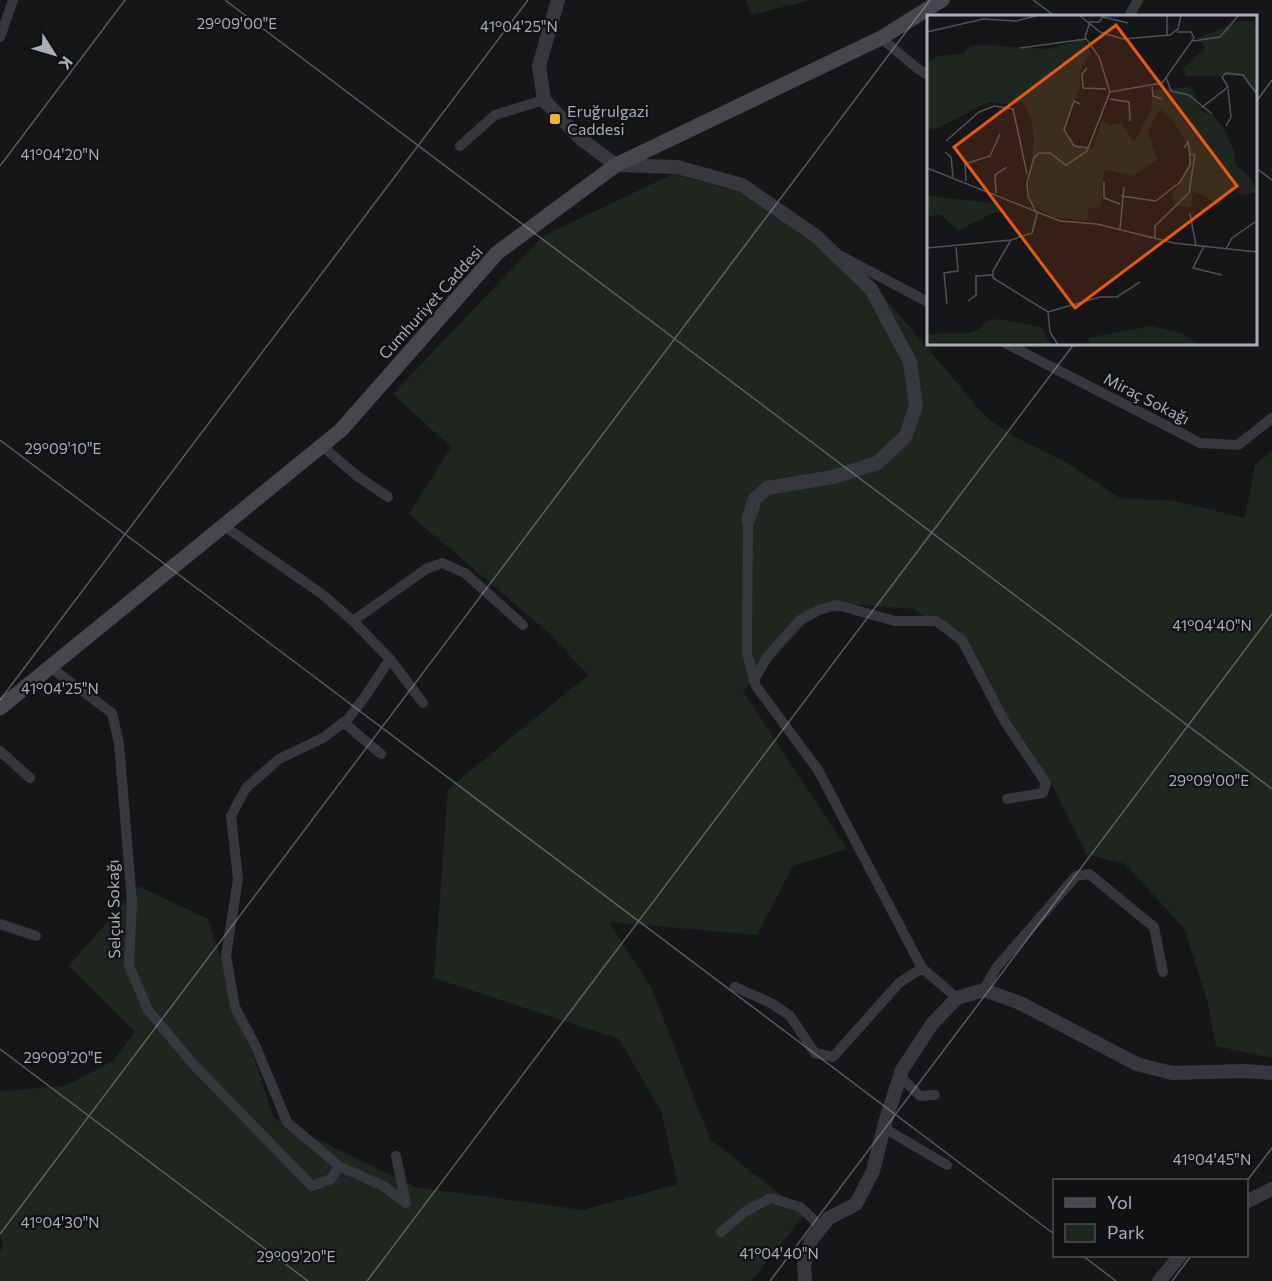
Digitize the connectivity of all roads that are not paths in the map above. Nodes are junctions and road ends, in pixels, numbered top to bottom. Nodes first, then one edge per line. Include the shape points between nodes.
1 (13, 0) edge
2 (558, 0) edge
3 (942, 0) edge
4 (1138, 0) edge
5 (1130, 15) edge
6 (0, 37) edge
7 (880, 38) junction
8 (927, 74) edge
9 (544, 100) junction
10 (460, 146) dead end
11 (616, 165) junction
12 (830, 250) junction
13 (927, 301) edge
14 (1009, 345) edge
15 (1272, 418) edge
16 (321, 446) junction
17 (388, 497) dead end
18 (748, 520) joint
19 (224, 526) junction
20 (352, 621) junction
21 (523, 625) dead end
22 (390, 659) junction
23 (50, 667) junction
24 (754, 680) junction
25 (423, 703) dead end
26 (0, 708) edge
27 (343, 722) junction
28 (0, 751) edge
29 (381, 753) dead end
30 (30, 778) dead end
31 (1007, 799) dead end
32 (0, 924) edge
33 (36, 936) dead end
34 (922, 968) junction
35 (1163, 972) dead end
36 (735, 987) dead end
37 (984, 990) junction
38 (957, 998) junction
39 (1272, 1073) edge
40 (900, 1076) junction
41 (935, 1095) dead end
42 (884, 1128) junction
43 (396, 1156) dead end
44 (946, 1165) dead end
45 (339, 1166) junction
46 (1272, 1189) edge
47 (1248, 1201) edge
48 (821, 1228) junction
49 (721, 1232) dead end
50 (1179, 1257) edge
51 (805, 1281) edge
52 (1160, 1281) edge

1 - 6 street
2 - 9 street via 539,66
3 - 7 main road, Cumhuriyet Caddesi
4 - 5 street
7 - 8 street
7 - 11 main road, Cumhuriyet Caddesi
9 - 10 street via 495,115
9 - 11 street via 581,139
11 - 12 street via 678,167 742,185
11 - 16 main road, Cumhuriyet Caddesi via 497,253 342,430
12 - 13 street
12 - 18 street via 871,289 910,362 916,406 905,437 878,463 833,477 767,488 755,499
14 - 15 street, Miraç Sokağı via 1200,443 1238,445
16 - 17 street
16 - 19 main road, Cumhuriyet Caddesi
18 - 24 street via 747,654
19 - 20 street via 322,594
19 - 23 main road, Cumhuriyet Caddesi
20 - 21 street via 442,562 465,573
20 - 22 street
22 - 25 street
22 - 27 street
23 - 26 main road, Cumhuriyet Caddesi
23 - 45 street, Selçuk Sokağı via 112,713 119,743 132,902 129,966 148,1010 193,1064 312,1186 331,1179
24 - 31 street via 768,656 800,620 819,609 837,605 895,621 936,621 962,640 1005,722 1046,783 1043,792
24 - 34 street via 818,770
27 - 29 street
27 - 45 street via 323,738 279,759 246,788 231,816 238,879 226,956 235,1007 287,1122
28 - 30 street
32 - 33 street
34 - 36 street via 899,982 833,1057 815,1053 790,1016
34 - 38 street
35 - 37 street via 1154,927 1089,874 1076,876 996,968
37 - 38 street
37 - 39 street via 1020,1003 1137,1064 1172,1073
38 - 40 street via 932,1024
40 - 41 street via 920,1096
40 - 42 street
42 - 44 street
42 - 48 street via 873,1171 856,1204 830,1218
43 - 45 street via 406,1203 385,1187
46 - 47 street
48 - 49 street via 800,1207 771,1198 746,1211
48 - 51 street via 811,1240 804,1265
50 - 52 street

